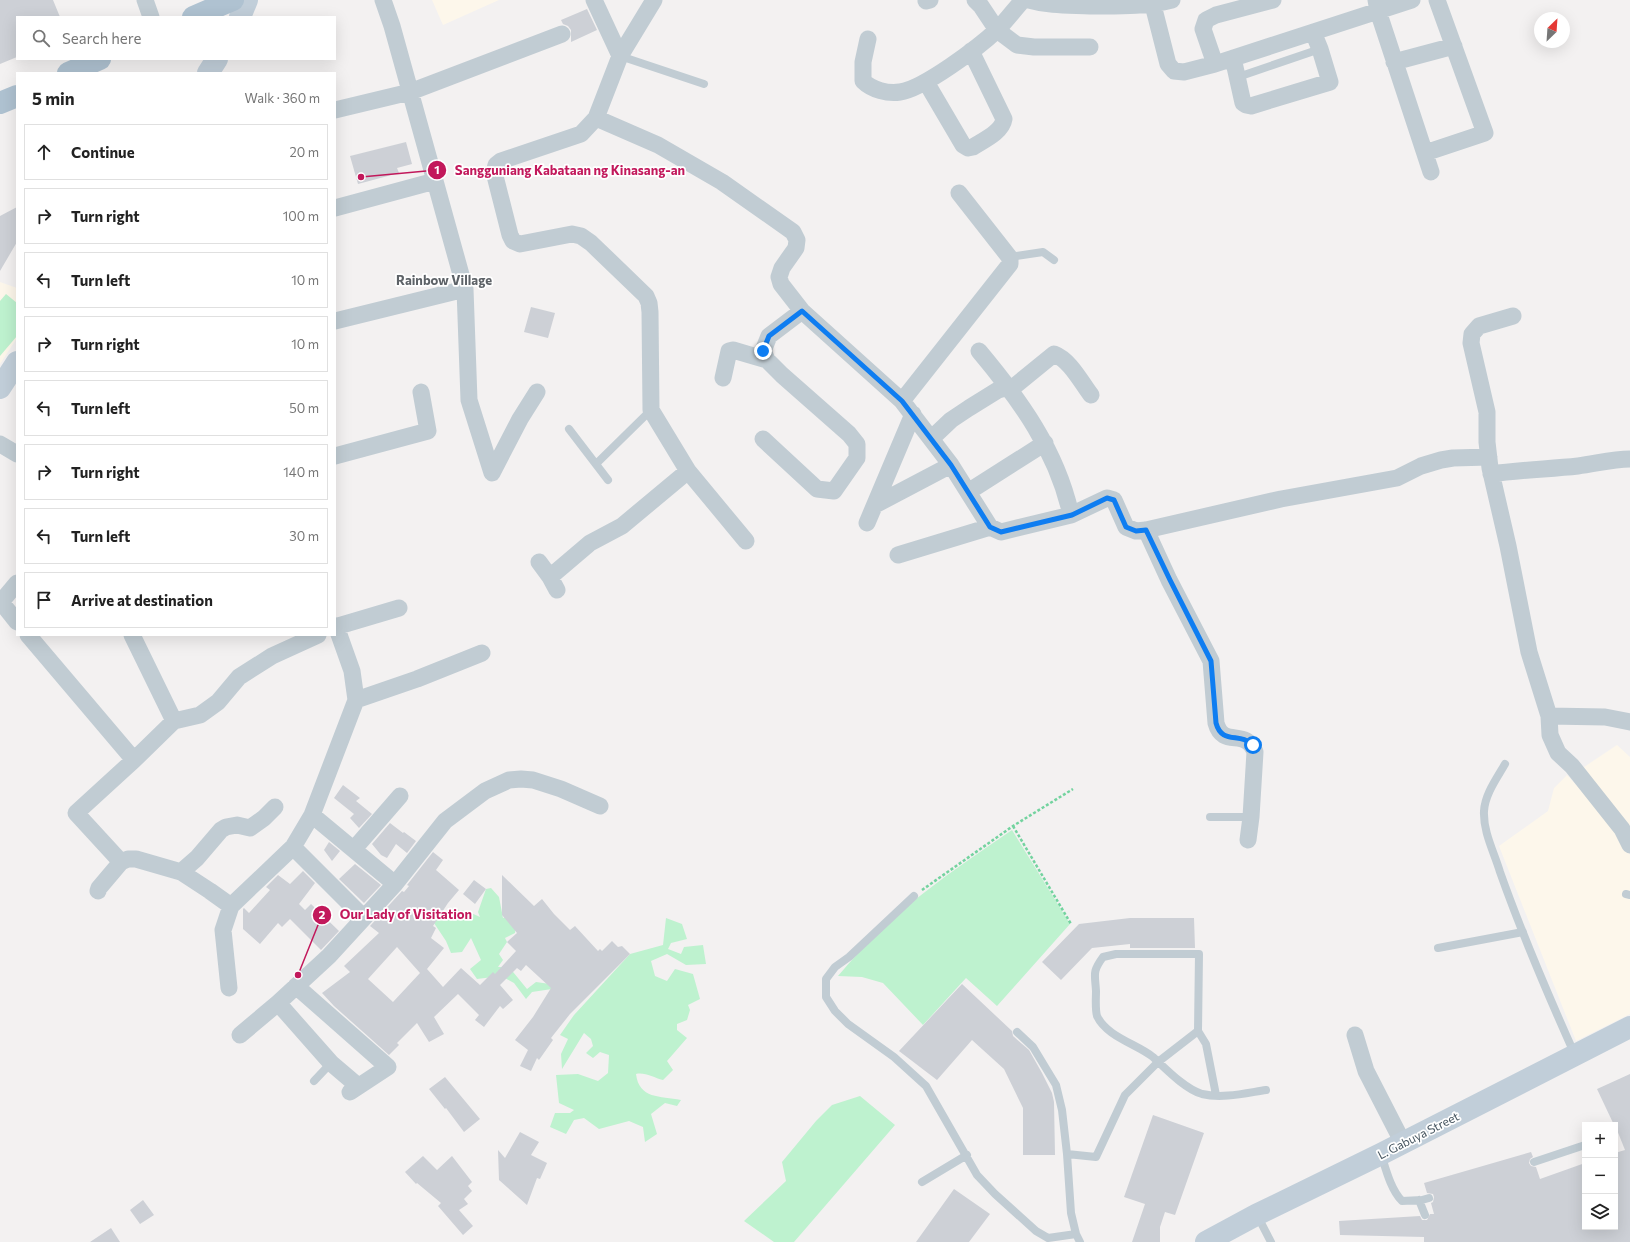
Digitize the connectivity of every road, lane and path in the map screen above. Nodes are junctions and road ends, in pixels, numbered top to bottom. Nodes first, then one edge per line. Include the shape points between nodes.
1 (145, 0) edge
2 (233, 0) edge
3 (246, 0) edge
4 (383, 0) edge
5 (594, 0) edge
6 (654, 0) edge
7 (975, 0) edge
8 (1023, 0) edge
9 (1029, 0) edge
10 (1172, 0) edge
11 (1273, 0) edge
12 (1412, 0) edge
13 (1437, 0) edge
14 (1153, 5) junction
15 (1377, 6) edge
16 (200, 9) edge
17 (151, 16) edge
18 (240, 16) edge
19 (997, 30) junction
20 (1313, 32) junction
21 (562, 34) dead end
22 (868, 39) dead end
23 (1454, 46) junction
24 (1090, 47) dead end
25 (1320, 49) junction
26 (971, 51) junction
27 (620, 56) junction
28 (1233, 58) junction
29 (98, 60) edge
30 (216, 60) edge
31 (1394, 62) junction
32 (1215, 64) junction
33 (70, 72) edge
34 (209, 72) edge
35 (1238, 77) junction
36 (926, 82) junction
37 (704, 84) dead end
38 (410, 92) junction
39 (16, 96) edge
40 (0, 103) edge
41 (336, 110) edge
42 (596, 118) junction
43 (1425, 153) junction
44 (1431, 172) dead end
45 (435, 181) junction
46 (959, 193) dead end
47 (336, 208) edge
48 (1010, 258) junction
49 (1054, 260) dead end
50 (465, 289) junction
51 (802, 311) junction
52 (1513, 316) dead end
53 (336, 321) edge
54 (979, 352) dead end
55 (767, 360) junction
56 (16, 364) edge
57 (723, 378) dead end
58 (0, 388) edge
59 (1009, 388) junction
60 (421, 392) dead end
61 (536, 392) dead end
62 (1091, 395) dead end
63 (902, 401) junction
64 (651, 410) junction
65 (913, 414) junction
66 (569, 429) dead end
67 (763, 439) dead end
68 (931, 439) junction
69 (1045, 443) junction
70 (0, 444) edge
71 (16, 453) edge
72 (336, 456) edge
73 (1489, 457) junction
74 (1630, 459) edge
75 (596, 464) junction
76 (951, 465) junction
77 (688, 471) junction
78 (1491, 474) junction
79 (608, 480) dead end
80 (968, 492) junction
81 (875, 505) junction
82 (1072, 515) junction
83 (867, 523) dead end
84 (990, 527) junction
85 (1146, 530) junction
86 (746, 541) dead end
87 (898, 555) dead end
88 (539, 562) dead end
89 (16, 584) edge
90 (399, 608) dead end
91 (16, 621) edge
92 (336, 627) edge
93 (29, 636) edge
94 (132, 636) edge
95 (316, 636) edge
96 (482, 653) dead end
97 (356, 700) junction
98 (1549, 716) junction
99 (174, 721) junction
100 (1630, 722) edge
101 (134, 760) junction
102 (1505, 764) dead end
103 (1073, 789) dead end
104 (400, 796) dead end
105 (600, 806) dead end
106 (275, 807) dead end
107 (312, 815) junction
108 (1210, 817) dead end
109 (1251, 817) junction
110 (1013, 826) junction
111 (1248, 840) dead end
112 (1630, 845) edge
113 (293, 847) junction
114 (354, 849) junction
115 (121, 862) junction
116 (181, 872) junction
117 (395, 884) junction
118 (98, 891) dead end
119 (914, 896) joint
120 (231, 906) junction
121 (364, 918) junction
122 (1071, 924) dead end
123 (1523, 932) junction
124 (1438, 948) dead end
125 (296, 986) junction
126 (229, 988) dead end
127 (278, 1003) junction
128 (1630, 1027) edge
129 (1198, 1031) junction
130 (1017, 1032) dead end
131 (240, 1035) dead end
132 (1355, 1035) dead end
133 (1575, 1056) junction
134 (1158, 1062) junction
135 (331, 1063) junction
136 (314, 1081) dead end
137 (1266, 1090) dead end
138 (1216, 1095) junction
139 (1403, 1143) junction
140 (1582, 1146) edge
141 (1067, 1154) junction
142 (1381, 1154) junction
143 (967, 1155) junction
144 (1534, 1162) dead end
145 (922, 1182) dead end
146 (1429, 1198) dead end
147 (1419, 1200) junction
148 (1256, 1215) junction
149 (1425, 1215) dead end
150 (1076, 1234) junction
151 (1080, 1242) edge
152 (1206, 1242) edge
153 (1272, 1242) edge

1 - 17 street
2 - 16 main road
3 - 18 street
4 - 38 street
5 - 27 street
6 - 27 street
7 - 19 street
8 - 19 street
9 - 14 street via 1046,5
10 - 14 street
11 - 32 street via 1206,20 1203,29
12 - 15 street
13 - 23 street
14 - 32 street via 1168,64 1174,71 1184,72
15 - 20 street
15 - 31 street
19 - 24 street via 1017,45 1034,48
19 - 26 street
20 - 25 street
20 - 28 street
21 - 38 street
22 - 36 street via 863,62 863,81 869,87 900,92
23 - 31 street
23 - 43 street via 1485,133
25 - 35 lane
25 - 35 street via 1330,82 1251,106 1243,103
26 - 36 street
26 - 36 street via 1004,119 1000,129 973,146 968,148 963,145
27 - 37 lane
27 - 42 street
28 - 32 street
28 - 35 street
29 - 33 main road
30 - 34 street
31 - 43 street
38 - 41 street
38 - 45 street
39 - 40 main road
42 - 51 street via 665,148 722,182 793,232 797,240 796,248 779,277 780,284
42 - 64 street via 581,134 501,161 496,165 494,172 513,241 520,244 572,234 581,236 646,296 650,312
43 - 44 street
45 - 47 street
45 - 50 street
46 - 48 street
48 - 49 lane via 1043,252
48 - 63 street via 1007,269
50 - 53 street
50 - 61 street via 469,400 492,473
51 - 55 street via 769,336 763,351
51 - 63 street
52 - 73 street via 1479,326 1472,334 1471,344 1487,412
54 - 59 street
55 - 57 street via 729,351
55 - 67 street via 849,434 857,444 857,458 834,491 824,491 817,489
56 - 58 street
59 - 62 street via 1054,354 1063,360
59 - 68 street via 987,396 951,420
59 - 69 street
60 - 72 street via 428,431
63 - 65 street
64 - 75 lane
64 - 77 street
65 - 68 street
65 - 81 street
66 - 75 lane
68 - 76 street
69 - 80 street
69 - 82 street via 1061,477
70 - 71 street
73 - 78 street
73 - 85 street via 1447,459 1421,466 1396,478 1281,499
74 - 78 street
75 - 79 lane
76 - 80 street
76 - 81 street
77 - 86 street
77 - 88 street via 622,526 590,543 554,584
78 - 98 street via 1529,652
80 - 84 street
81 - 83 street
82 - 84 street via 1001,532
82 - 85 street via 1107,498 1114,500 1126,527 1136,531
84 - 87 street
85 - 109 street via 1211,661 1216,723 1219,731 1224,736 1248,740 1253,745 1255,752
89 - 91 street via 1,602
90 - 92 street
92 - 97 street via 352,672
93 - 101 street
94 - 99 street
95 - 99 street via 272,656 239,677 218,702 200,714
96 - 97 street
97 - 107 street
98 - 100 street via 1604,717
98 - 112 street via 1550,735 1558,753 1572,766 1622,829
99 - 101 street
101 - 115 street via 76,813
102 - 123 lane via 1486,798 1485,826
103 - 110 path
104 - 114 street
105 - 117 street via 533,780 509,780 485,791 445,820
106 - 116 street via 250,828 230,825 221,830
107 - 113 street
107 - 114 street
108 - 109 lane
109 - 111 street
110 - 119 path
110 - 122 path
113 - 120 street
113 - 121 street
114 - 117 street
115 - 116 street via 128,858 136,859
115 - 118 street
116 - 120 street
117 - 121 street
119 - 143 lane via 835,967 826,979 826,997 848,1024 894,1057 926,1086
120 - 126 street via 223,930
121 - 125 street via 329,956
123 - 124 lane
123 - 133 lane
125 - 127 street
125 - 135 street via 388,1067 354,1089
127 - 131 street
127 - 135 street
128 - 133 street, L. Gabuya Street
129 - 134 lane
129 - 134 lane via 1199,954 1116,954 1103,957 1095,968 1097,1015 1105,1026 1124,1041
129 - 138 lane via 1206,1044
130 - 141 lane via 1033,1047 1056,1085
132 - 139 street via 1366,1072
133 - 139 street, L. Gabuya Street
134 - 138 lane via 1201,1094
134 - 141 lane via 1125,1095 1096,1157
135 - 136 lane
137 - 138 lane
139 - 142 street, L. Gabuya Street
140 - 144 lane
141 - 150 lane via 1070,1214
142 - 147 lane via 1398,1198 1402,1202
142 - 148 street, L. Gabuya Street
143 - 145 lane
143 - 150 lane via 977,1175 994,1194 1036,1231 1048,1238
146 - 147 lane
147 - 149 lane
148 - 152 street, L. Gabuya Street
148 - 153 lane
150 - 151 lane

